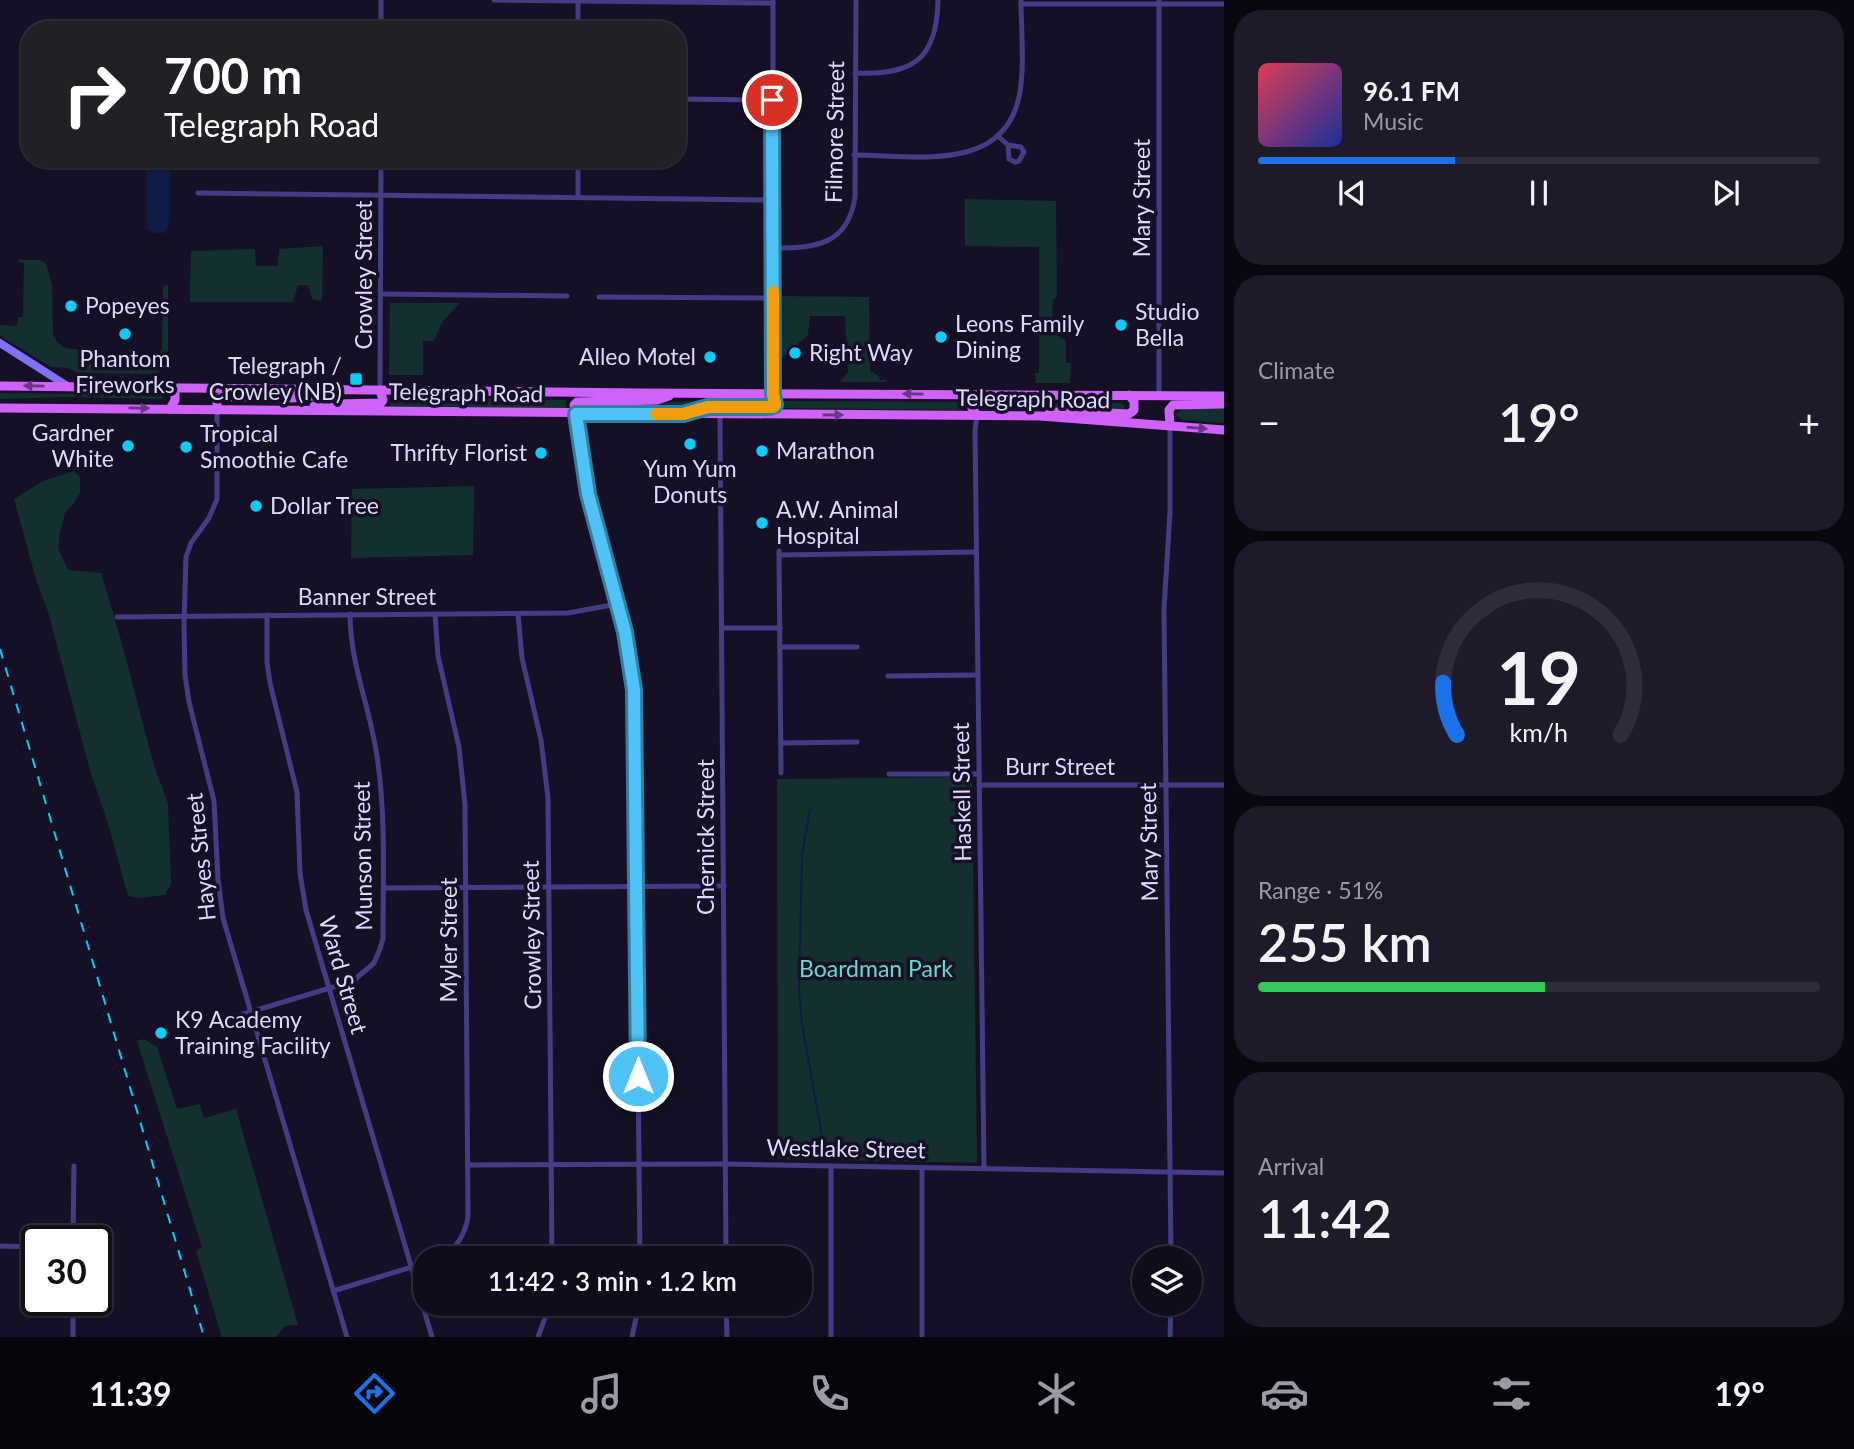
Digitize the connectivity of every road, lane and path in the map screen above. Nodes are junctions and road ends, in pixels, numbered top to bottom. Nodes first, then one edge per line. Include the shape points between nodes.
1 (381, 0) edge
2 (494, 0) edge
3 (856, 0) edge
4 (938, 0) edge
5 (579, 1) edge
6 (773, 2) edge
7 (1021, 2) edge
8 (1159, 2) edge
9 (1224, 4) edge
10 (381, 21) edge
11 (578, 21) edge
12 (855, 73) junction
13 (686, 99) edge
14 (772, 100) junction
15 (998, 136) junction
16 (1008, 145) dead end
17 (854, 155) junction
18 (381, 168) edge
19 (578, 168) edge
20 (198, 193) dead end
21 (381, 195) junction
22 (578, 197) junction
23 (773, 200) junction
24 (773, 248) junction
25 (381, 294) junction
26 (567, 296) dead end
27 (599, 297) dead end
28 (773, 298) junction
29 (0, 343) edge
30 (0, 386) edge
31 (69, 387) junction
32 (175, 388) junction
33 (338, 390) junction
34 (380, 390) junction
35 (677, 393) junction
36 (773, 394) junction
37 (1129, 395) junction
38 (1159, 395) junction
39 (1057, 396) junction
40 (1224, 396) edge
41 (1224, 404) edge
42 (0, 408) edge
43 (170, 409) junction
44 (218, 410) junction
45 (303, 410) junction
46 (576, 414) junction
47 (683, 414) junction
48 (720, 415) junction
49 (977, 415) junction
50 (1040, 416) junction
51 (1170, 426) junction
52 (1224, 430) edge
53 (976, 552) junction
54 (617, 604) junction
55 (350, 614) junction
56 (435, 614) junction
57 (518, 614) junction
58 (267, 615) junction
59 (184, 616) junction
60 (117, 617) dead end
61 (722, 628) junction
62 (780, 628) junction
63 (857, 646) dead end
64 (780, 647) junction
65 (888, 676) dead end
66 (978, 676) junction
67 (856, 742) dead end
68 (781, 743) junction
69 (781, 773) dead end
70 (890, 774) dead end
71 (979, 774) junction
72 (979, 785) junction
73 (1166, 785) junction
74 (1224, 785) edge
75 (637, 886) junction
76 (724, 886) junction
77 (466, 887) junction
78 (550, 887) junction
79 (383, 888) junction
80 (329, 989) junction
81 (251, 1012) junction
82 (210, 1024) dead end
83 (552, 1164) junction
84 (639, 1164) junction
85 (726, 1164) junction
86 (468, 1165) junction
87 (74, 1166) dead end
88 (831, 1166) junction
89 (922, 1168) junction
90 (984, 1169) junction
91 (1171, 1172) junction
92 (1224, 1173) edge
93 (73, 1225) edge
94 (0, 1246) edge
95 (456, 1246) edge
96 (552, 1246) edge
97 (640, 1246) edge
98 (726, 1246) edge
99 (1171, 1246) edge
100 (21, 1247) edge
101 (411, 1268) junction
102 (333, 1291) junction
103 (73, 1316) edge
104 (546, 1316) edge
105 (636, 1316) edge
106 (726, 1316) edge
107 (1171, 1316) edge
108 (73, 1337) edge
109 (347, 1337) edge
110 (432, 1337) edge
111 (538, 1337) edge
112 (632, 1337) edge
113 (726, 1337) edge
114 (831, 1337) edge
115 (922, 1337) edge
116 (1170, 1337) edge

1 - 10 street
2 - 5 street
3 - 12 street, Filmore Street
4 - 12 street via 936,32 920,58 894,72
5 - 6 street
5 - 11 street
6 - 14 street
7 - 8 street
7 - 15 street via 1019,96 1012,117
8 - 9 street
8 - 38 street, Mary Street
12 - 17 street, Filmore Street
13 - 14 street
14 - 23 street
15 - 16 street
15 - 17 street via 979,149 955,155
17 - 24 street, Filmore Street via 854,205 841,230 815,246
18 - 21 street, Crowley Street
19 - 22 street
20 - 21 street
21 - 22 street
21 - 25 street, Crowley Street
22 - 23 street
23 - 24 street
24 - 28 street
25 - 26 street
25 - 34 street, Crowley Street
27 - 28 street
28 - 36 street
29 - 31 street
31 -> 30 main road, Telegraph Road
31 - 32 main road, Telegraph Road
32 - 33 main road, Telegraph Road
32 - 43 main road
33 - 34 main road, Telegraph Road
33 - 44 main road via 296,398 221,397
34 - 35 main road, Telegraph Road
34 - 45 main road via 381,403 326,404
35 - 36 main road, Telegraph Road
35 - 46 main road via 657,400 577,402
39 -> 36 main road, Telegraph Road
36 - 47 main road via 773,407 708,407
37 - 38 main road, Telegraph Road
37 - 39 main road, Telegraph Road
37 - 50 main road via 1134,410 1129,414 1055,411
38 - 40 main road, Telegraph Road
39 - 49 main road via 1033,402 977,403 972,408
41 - 51 main road via 1173,405
42 -> 43 main road, Telegraph Road
43 - 44 main road, Telegraph Road
44 - 45 main road, Telegraph Road
44 - 59 street, Hayes Street via 217,499 186,557
45 - 46 main road, Telegraph Road
46 - 47 main road, Telegraph Road
46 - 54 street via 588,494
47 - 48 main road, Telegraph Road
48 -> 49 main road, Telegraph Road
48 - 61 street, Chernick Street
49 - 50 main road, Telegraph Road
49 - 53 street, Haskell Street
50 - 51 main road, Telegraph Road
51 -> 52 main road, Telegraph Road
51 - 73 street, Mary Street via 1171,512 1164,609
53 - 62 street via 779,553
53 - 66 street, Haskell Street
54 - 57 street, Banner Street via 582,612
54 - 75 street via 634,690
55 - 56 street, Banner Street
55 - 58 street, Banner Street
55 - 79 street, Munson Street via 379,773
56 - 57 street, Banner Street
56 - 77 street, Myler Street via 438,656 463,773
57 - 78 street, Crowley Street via 545,772
58 - 59 street, Banner Street
58 - 80 street, Ward Street via 270,683 297,792 302,892
59 - 60 street, Banner Street
59 - 81 street, Hayes Street via 189,702 214,800 221,905
61 - 62 street
61 - 76 street, Chernick Street
62 - 64 street
63 - 64 street
64 - 68 street
65 - 66 street
66 - 71 street, Haskell Street
67 - 68 street
68 - 69 street
70 - 71 street
71 - 72 street, Haskell Street
72 - 73 street, Burr Street
72 - 90 street, Haskell Street
73 - 74 street, Burr Street
73 - 91 street, Mary Street
75 - 76 street
75 - 78 street
75 - 84 street
76 - 85 street, Chernick Street
77 - 78 street
77 - 79 street
77 - 86 street, Myler Street
78 - 83 street, Crowley Street
79 - 80 street, Munson Street via 383,938 377,958 358,978
80 - 81 street, Munson Street
80 - 101 street, Ward Street
81 - 82 street, Munson Street
81 - 102 street, Hayes Street
83 - 84 street, Westlake Street
83 - 86 street, Westlake Street
83 - 96 street, Crowley Street
84 - 85 street, Westlake Street
84 - 97 street
85 - 88 street, Westlake Street
85 - 98 street, Chernick Street
86 - 95 street, Myler Street via 466,1228
87 - 93 street
88 - 89 street, Westlake Street
88 - 114 street
89 - 90 street, Westlake Street
89 - 115 street
90 - 91 street, Westlake Street
91 - 92 street, Westlake Street
91 - 99 street, Mary Street
94 - 100 street
101 - 102 street
101 - 110 street, Ward Street
102 - 109 street, Hayes Street
103 - 108 street
104 - 111 street
105 - 112 street
106 - 113 street
107 - 116 street

